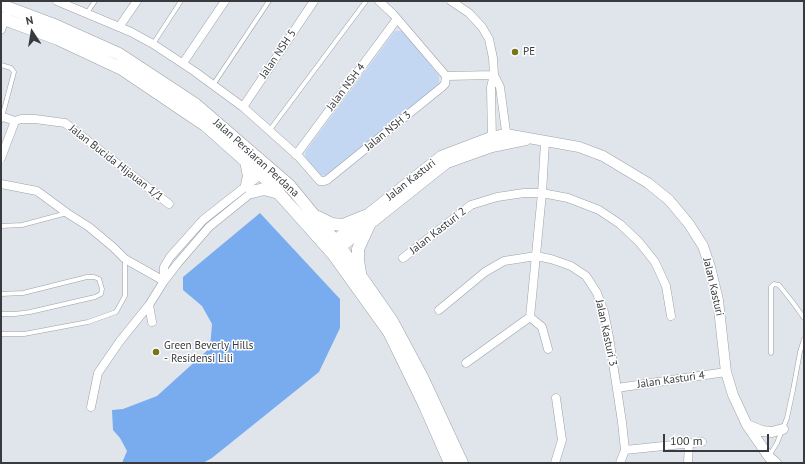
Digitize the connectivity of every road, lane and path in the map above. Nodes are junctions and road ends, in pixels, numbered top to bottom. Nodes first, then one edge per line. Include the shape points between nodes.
1 (56, 1) edge
2 (96, 1) edge
3 (137, 1) edge
4 (181, 1) edge
5 (225, 1) edge
6 (269, 1) edge
7 (314, 1) edge
8 (366, 1) edge
9 (379, 1) edge
10 (451, 1) edge
11 (87, 14) junction
12 (3, 16) edge
13 (397, 19) junction
14 (119, 27) junction
15 (153, 44) junction
16 (183, 63) junction
17 (1, 65) edge
18 (494, 75) junction
19 (446, 76) junction
20 (213, 85) junction
21 (243, 107) junction
22 (2, 119) edge
23 (15, 121) junction
24 (268, 131) junction
25 (507, 139) junction
26 (492, 142) junction
27 (545, 142) junction
28 (296, 155) junction
29 (1, 158) edge
30 (246, 161) junction
31 (268, 174) junction
32 (1, 184) edge
33 (249, 189) junction
34 (279, 193) junction
35 (542, 193) junction
36 (170, 204) dead end
37 (67, 213) junction
38 (315, 216) junction
39 (368, 220) junction
40 (1, 226) edge
41 (334, 247) junction
42 (536, 256) junction
43 (403, 258) dead end
44 (125, 259) junction
45 (360, 275) junction
46 (164, 281) junction
47 (1, 294) edge
48 (149, 305) junction
49 (439, 310) dead end
50 (1, 314) edge
51 (670, 316) dead end
52 (530, 317) junction
53 (804, 318) edge
54 (152, 322) dead end
55 (1, 334) edge
56 (804, 339) edge
57 (548, 349) dead end
58 (771, 353) dead end
59 (466, 363) dead end
60 (726, 372) junction
61 (617, 388) junction
62 (556, 398) dead end
63 (91, 407) dead end
64 (747, 425) junction
65 (783, 429) junction
66 (702, 442) dead end
67 (689, 444) junction
68 (625, 450) junction
69 (770, 461) edge
70 (450, 463) edge
71 (462, 463) edge
72 (555, 463) edge
73 (620, 463) edge
74 (688, 463) edge

1 - 11 street
2 - 11 lane
3 - 14 street
4 - 15 lane
5 - 16 street
6 - 20 lane
7 - 21 street, Jalan NSH 5
8 - 24 lane
9 - 13 street
10 - 18 street via 469,13 489,39
11 - 14 street
12 - 30 main road, Jalan Persiaran Perdana via 58,38 122,69 205,126
12 - 31 main road, Jalan Persiaran Perdana via 52,24 119,54 195,104
13 - 19 street
13 - 28 street, Jalan NSH 4
14 - 15 street
15 - 16 street
16 - 20 street
17 - 22 lane via 11,68 14,72
18 - 19 street
18 - 25 street via 500,87
18 - 26 street via 491,87
19 - 28 street, Jalan NSH 3 via 442,87 328,180 320,181
20 - 21 street
21 - 24 street
22 - 23 street, Jalan Bucida Hijauan 1/1
23 - 29 street
23 - 36 street, Jalan Bucida Hijauan 1/1 via 35,119 65,123
24 - 28 street
25 - 26 street, Jalan Kasturi
25 - 27 street, Jalan Kasturi
26 - 39 street, Jalan Kasturi via 441,156
27 - 35 street
27 - 60 street, Jalan Kasturi via 579,147 603,156 648,183 669,200 689,224 703,246 712,274 718,300
30 - 31 main road, Jalan Persiaran Perdana
30 - 33 main road
31 - 33 street
31 - 34 main road, Jalan Persiaran Perdana
31 - 38 main road, Jalan Persiaran Perdana via 289,185
32 - 37 street via 37,191
33 - 34 main road
33 - 46 street via 203,220 170,257 164,267
34 - 41 main road, Jalan Persiaran Perdana
35 - 42 street
35 - 43 street, Jalan Kasturi 2 via 497,197 471,205
35 - 51 street, Jalan Kasturi 2 via 568,198 600,210 639,242 655,262 666,286
37 - 40 lane via 22,225
37 - 44 street via 89,227
38 - 39 main road via 332,224 343,225
38 - 41 main road, Jalan Persiaran Perdana
39 - 41 street, Jalan Kasturi
39 - 45 main road via 358,249
41 - 45 main road, Jalan Persiaran Perdana
41 - 70 main road, Jalan Persiaran Perdana via 389,332
42 - 49 street, Jalan Kasturi 3 via 504,261 485,272
42 - 52 street
42 - 61 street, Jalan Kasturi 3 via 571,266 586,276 598,293 604,312
44 - 46 street
44 - 55 lane via 125,296 116,312 88,322 24,334
45 - 71 main road, Jalan Persiaran Perdana via 392,321 422,377
46 - 48 street
47 - 50 lane via 23,293 87,277 98,279 102,289 101,294 95,297 30,312
48 - 54 street
48 - 63 street via 98,373
52 - 57 street via 542,326
52 - 59 street
53 - 58 lane via 779,285 774,284 771,287
56 - 65 lane
60 - 61 street, Jalan Kasturi 4
60 - 64 street, Jalan Kasturi
61 - 68 street, Jalan Kasturi 3
62 - 72 street via 562,440
64 - 65 street via 762,431
64 - 69 street, Jalan Kasturi
65 - 69 lane
66 - 67 street
67 - 68 street
67 - 74 street
68 - 73 street, Jalan Kasturi 3

